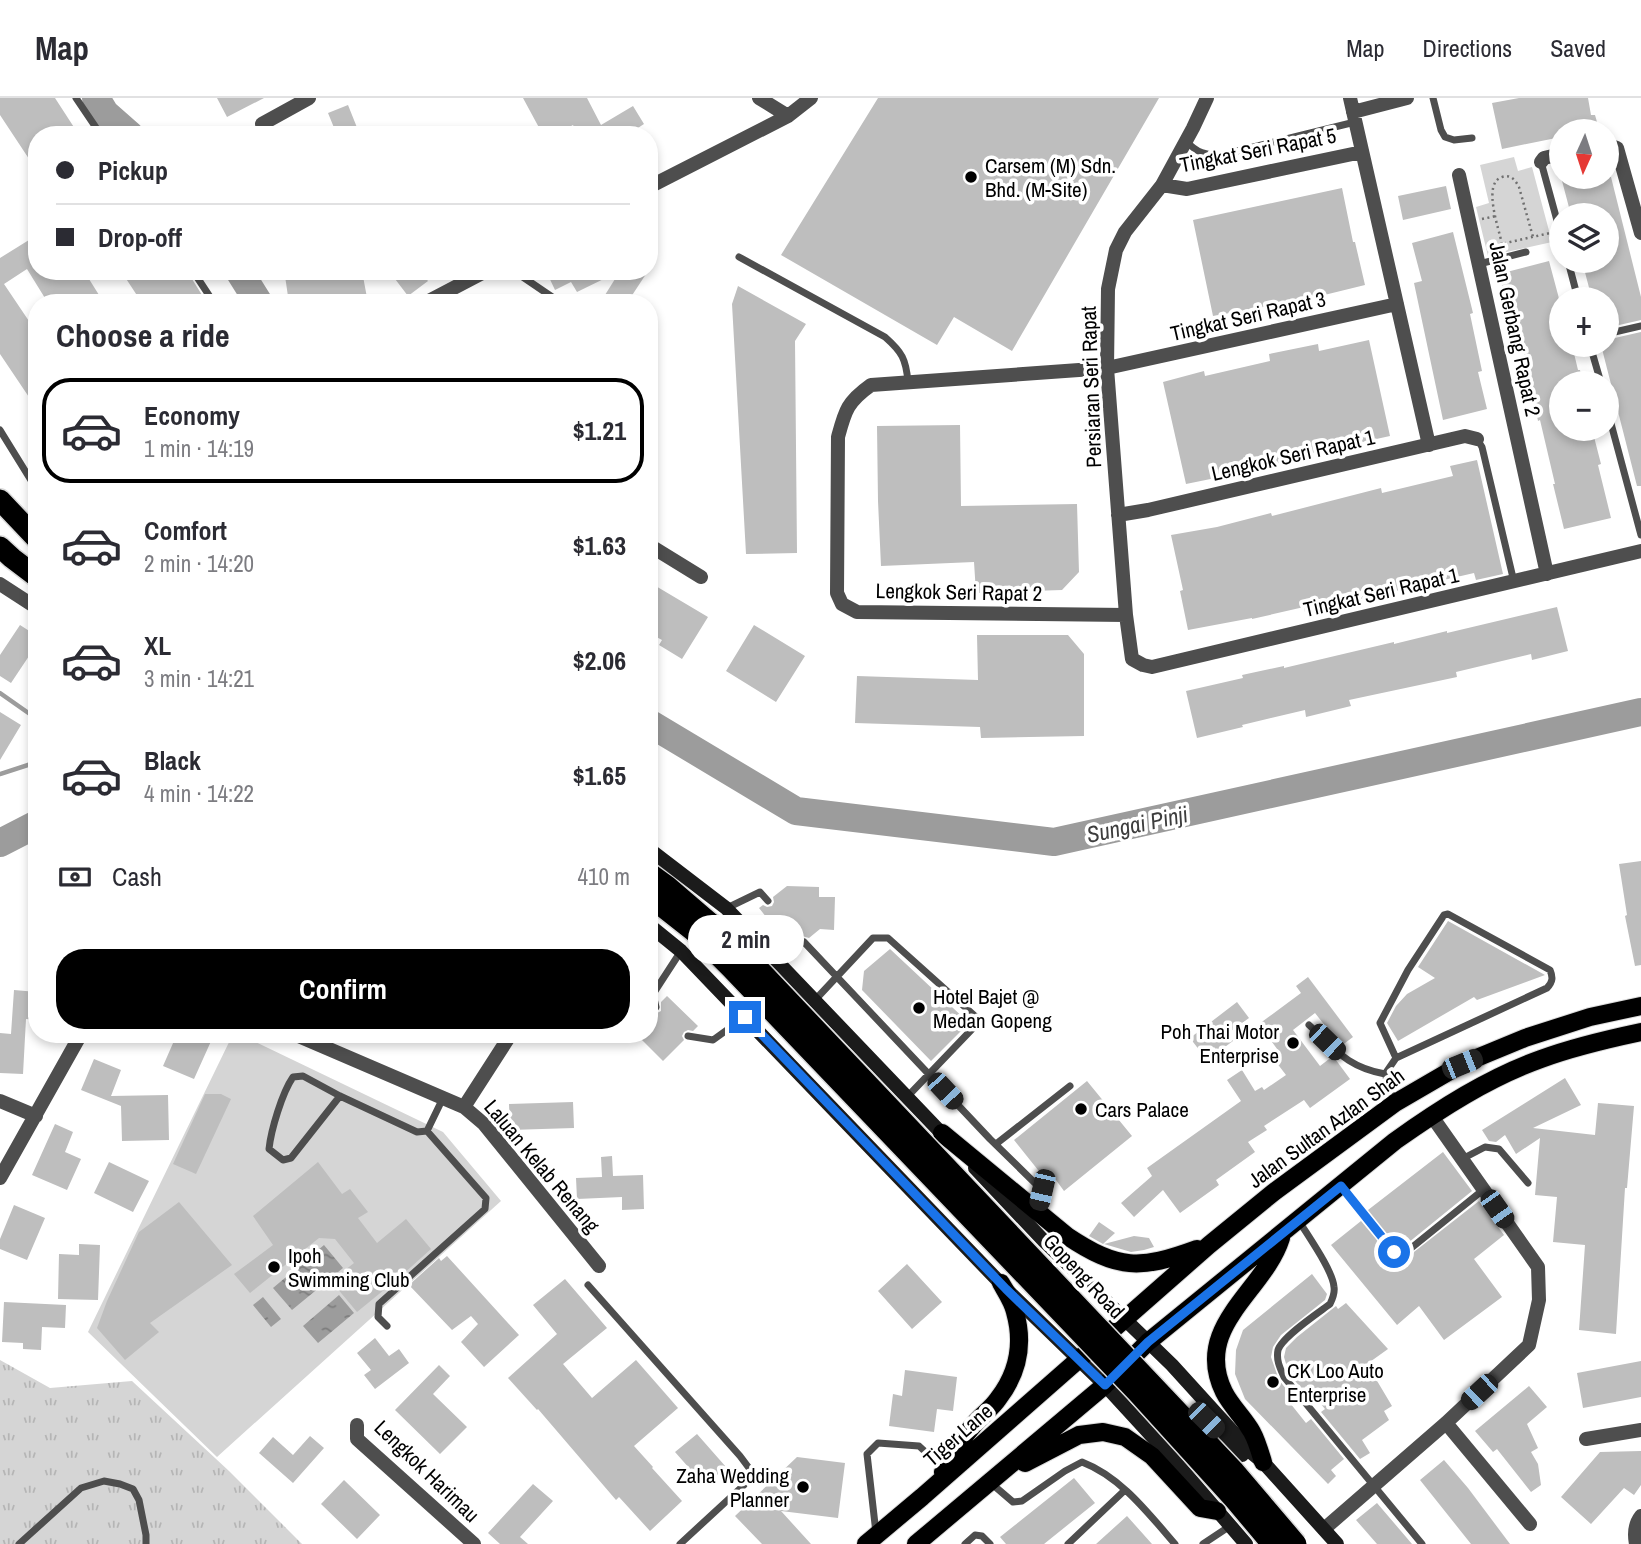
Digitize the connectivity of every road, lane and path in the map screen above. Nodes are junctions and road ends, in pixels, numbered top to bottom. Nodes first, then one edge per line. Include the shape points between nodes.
1 (76, 98) edge
2 (309, 98) edge
3 (759, 98) edge
4 (811, 98) edge
5 (1207, 98) edge
6 (1407, 98) edge
7 (1433, 98) edge
8 (1352, 111) edge
9 (788, 116) junction
10 (262, 124) dead end
11 (95, 126) edge
12 (1472, 138) dead end
13 (1186, 141) junction
14 (1362, 152) junction
15 (1619, 155) edge
16 (1549, 157) edge
17 (1541, 162) joint
18 (1459, 175) dead end
19 (658, 182) edge
20 (1162, 185) junction
21 (1552, 203) edge
22 (1641, 233) edge
23 (1549, 235) edge
24 (1533, 237) junction
25 (1502, 244) junction
26 (1526, 251) dead end
27 (739, 257) dead end
28 (1477, 257) junction
29 (469, 280) edge
30 (527, 280) edge
31 (442, 294) edge
32 (548, 294) edge
33 (1397, 304) junction
34 (1641, 326) edge
35 (1619, 331) edge
36 (1107, 368) junction
37 (908, 382) junction
38 (0, 430) edge
39 (1477, 439) joint
40 (1616, 441) edge
41 (1429, 444) junction
42 (28, 475) edge
43 (0, 500) edge
44 (1118, 515) junction
45 (1640, 529) edge
46 (28, 530) edge
47 (0, 547) edge
48 (658, 551) edge
49 (1641, 551) edge
50 (28, 570) edge
51 (1547, 574) junction
52 (701, 577) dead end
53 (1514, 582) junction
54 (0, 584) edge
55 (28, 602) edge
56 (1126, 615) junction
57 (1132, 659) joint
58 (658, 856) edge
59 (658, 880) edge
60 (658, 901) edge
61 (768, 901) dead end
62 (726, 908) junction
63 (703, 928) junction
64 (658, 932) edge
65 (804, 942) dead end
66 (681, 951) junction
67 (836, 978) junction
68 (658, 986) edge
69 (815, 1000) junction
70 (1641, 1006) edge
71 (745, 1017) junction
72 (1309, 1025) dead end
73 (1641, 1031) edge
74 (688, 1036) dead end
75 (76, 1043) edge
76 (315, 1043) edge
77 (505, 1043) edge
78 (1396, 1058) junction
79 (1385, 1074) junction
80 (929, 1075) junction
81 (1070, 1086) dead end
82 (340, 1096) junction
83 (907, 1097) junction
84 (443, 1098) junction
85 (0, 1101) edge
86 (1395, 1102) junction
87 (464, 1107) junction
88 (1431, 1115) junction
89 (36, 1116) junction
90 (427, 1131) junction
91 (942, 1133) junction
92 (996, 1144) junction
93 (1462, 1159) junction
94 (0, 1178) edge
95 (1528, 1183) dead end
96 (1341, 1186) junction
97 (1483, 1190) junction
98 (1037, 1211) junction
99 (1299, 1220) junction
100 (1282, 1234) junction
101 (1044, 1241) junction
102 (1209, 1245) junction
103 (599, 1266) dead end
104 (588, 1284) dead end
105 (1004, 1286) junction
106 (1124, 1319) junction
107 (387, 1326) dead end
108 (1148, 1342) junction
109 (1079, 1359) junction
110 (1105, 1385) junction
111 (1446, 1423) junction
112 (356, 1425) dead end
113 (1641, 1430) edge
114 (1587, 1439) dead end
115 (1258, 1457) junction
116 (942, 1476) junction
117 (992, 1484) junction
118 (1374, 1486) junction
119 (1125, 1490) junction
120 (972, 1497) junction
121 (1217, 1511) junction
122 (1641, 1516) edge
123 (1530, 1524) dead end
124 (1230, 1526) junction
125 (1324, 1528) junction
126 (871, 1539) edge
127 (19, 1544) edge
128 (146, 1544) edge
129 (474, 1544) edge
130 (680, 1544) edge
131 (916, 1544) edge
132 (965, 1544) edge
133 (990, 1544) edge
134 (1068, 1544) edge
135 (1175, 1544) edge
136 (1203, 1544) edge
137 (1247, 1544) edge
138 (1272, 1544) edge
139 (1296, 1544) edge
140 (1337, 1544) edge
141 (1422, 1544) edge
142 (1636, 1544) edge

1 - 11 lane
2 - 10 street
3 - 9 street
4 - 9 street
5 - 13 street, Persiaran Seri Rapat
6 - 8 street
7 - 12 lane via 1445,137
8 - 13 lane via 1221,155 1194,150
8 - 14 street
9 - 19 street
13 - 20 street, Persiaran Seri Rapat
14 - 20 street, Tingkat Seri Rapat 5 via 1187,189
14 - 33 street
15 - 22 street
16 - 17 street
17 - 21 lane
18 - 28 street, Jalan Gerbang Rapat 2
20 - 36 street, Persiaran Seri Rapat via 1116,250 1108,289
23 - 24 path
24 - 25 path
24 - 25 path via 1516,180 1501,177 1492,188 1492,198
25 - 28 path
26 - 28 lane
27 - 37 lane via 885,337 899,348
28 - 51 street, Jalan Gerbang Rapat 2
29 - 31 street
30 - 32 lane
33 - 36 street, Tingkat Seri Rapat 3
33 - 41 street
34 - 35 lane
36 - 37 street, Lengkok Seri Rapat 2
36 - 44 street, Persiaran Seri Rapat
37 - 56 street, Lengkok Seri Rapat 2 via 871,385 855,396 844,415 838,437 837,593 842,604 857,612
38 - 42 lane
39 - 41 street, Lengkok Seri Rapat 1 via 1465,436
39 - 53 lane
40 - 45 lane
41 - 44 street, Lengkok Seri Rapat 1
43 - 46 highway
44 - 56 street, Persiaran Seri Rapat
47 - 50 highway
48 - 52 street
49 - 51 street, Tingkat Seri Rapat 1
51 - 53 street, Tingkat Seri Rapat 1
53 - 57 street, Tingkat Seri Rapat 1 via 1152,667
54 - 55 street
56 - 57 street, Persiaran Seri Rapat
58 - 62 street
59 - 63 highway, Gopeng Road
60 - 63 highway
61 - 62 lane via 760,892
62 - 69 street
63 - 138 highway, Gopeng Road, bridge via 766,1005 1127,1381
63 - 139 highway, Gopeng Road, bridge via 753,963 1234,1471
64 - 66 street
65 - 67 lane
66 - 68 lane
66 - 71 street
67 - 69 lane
67 - 80 lane
67 - 80 lane via 873,938 888,938 975,1016 976,1025
69 - 83 street
70 - 86 main road, Jalan Sultan Azlan Shah via 1525,1038 1462,1064
71 - 74 lane via 713,1040
71 - 105 street
72 - 79 lane via 1345,1059
73 - 88 main road via 1542,1058
75 - 89 street
76 - 84 street, Laluan Kelab Renang
77 - 87 street
78 - 78 lane via 1547,988 1550,970 1444,915 1380,1023
78 - 79 lane
79 - 86 lane
80 - 83 lane
80 - 92 lane
81 - 92 lane
82 - 82 lane via 303,1076 293,1077 269,1149 284,1160 291,1158
82 - 90 lane via 417,1132
83 - 91 street
84 - 87 street, Laluan Kelab Renang
84 - 90 lane
85 - 89 street
86 - 102 main road, Jalan Sultan Azlan Shah
87 - 103 street, Laluan Kelab Renang via 484,1124
88 - 93 street
88 - 96 main road
89 - 94 street
90 - 107 lane via 486,1198 485,1209 379,1304 378,1317
91 - 98 main road
91 - 101 street
92 - 98 lane via 1042,1190
93 - 95 lane via 1485,1147 1499,1149
93 - 97 street
96 - 97 lane via 1394,1252 1405,1253
96 - 99 main road
97 - 111 street via 1538,1267 1539,1300 1529,1345
98 - 102 main road via 1085,1248 1126,1264 1150,1263
99 - 100 main road
99 - 118 lane via 1331,1276 1334,1296 1282,1342 1278,1364
100 - 108 main road
100 - 115 main road via 1269,1266 1222,1328 1217,1350 1224,1392 1252,1431
101 - 105 street via 1050,1269 1034,1287
101 - 106 street
102 - 106 main road, Jalan Sultan Azlan Shah
104 - 130 lane via 752,1472 744,1485
105 - 109 street
105 - 116 main road via 1015,1310 1019,1357 998,1400 975,1424
106 - 108 street
106 - 109 main road, Jalan Sultan Azlan Shah
108 - 110 main road
108 - 115 street
109 - 110 street
109 - 116 main road, Tiger Lane
110 - 120 main road
110 - 121 street
111 - 118 street
111 - 123 street
112 - 129 street, Lengkok Harimau via 357,1439
113 - 114 street
115 - 125 street
115 - 137 street via 1242,1455 1206,1420 1188,1418 1171,1430 1172,1444 1240,1524
116 - 126 main road, Tiger Lane
116 - 126 lane via 919,1446 878,1443 867,1454
117 - 119 lane via 1013,1502 1022,1501 1082,1462
117 - 120 main road
117 - 121 main road via 1079,1435 1103,1432 1134,1443 1200,1508
118 - 125 street
118 - 141 lane
119 - 134 lane
119 - 135 lane
120 - 131 main road
121 - 124 street
122 - 142 street via 1634,1534
124 - 136 lane
124 - 137 street
125 - 140 street
127 - 128 lane via 81,1488 104,1481 133,1489
132 - 133 lane via 975,1535

